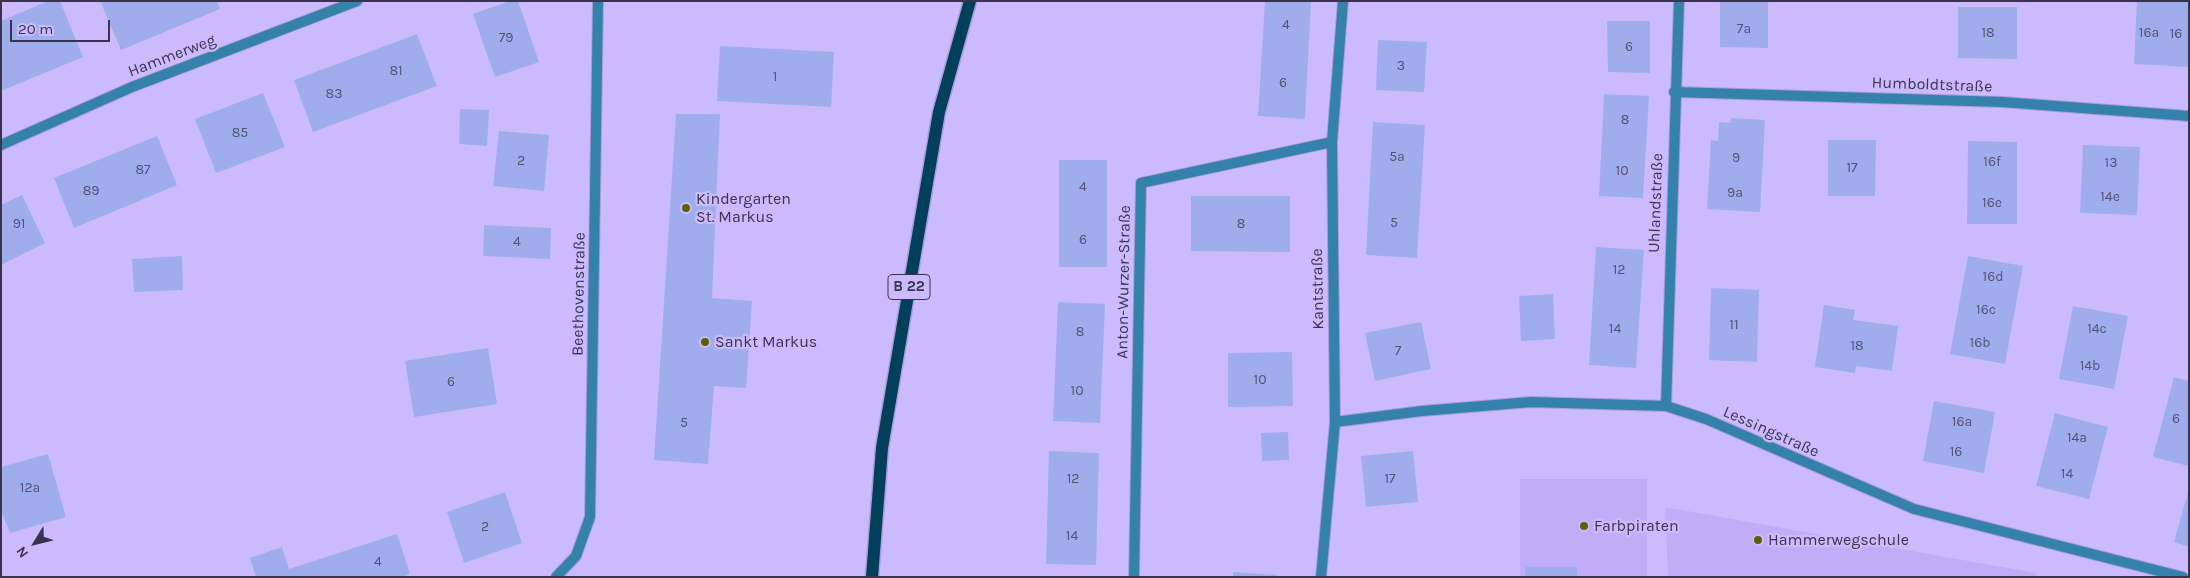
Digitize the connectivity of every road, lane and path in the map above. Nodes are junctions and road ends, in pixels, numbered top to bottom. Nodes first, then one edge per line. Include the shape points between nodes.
1 (357, 1) edge
2 (598, 1) edge
3 (970, 1) edge
4 (1343, 1) edge
5 (1679, 1) edge
6 (1674, 92) junction
7 (2189, 116) edge
8 (1332, 142) junction
9 (1, 145) edge
10 (1666, 406) junction
11 (1335, 422) junction
12 (556, 577) edge
13 (872, 577) edge
14 (1134, 577) edge
15 (1321, 577) edge
16 (2183, 577) edge

1 - 9 street, Hammerweg via 132,87
2 - 12 street, Beethovenstraße via 590,517 576,556
3 - 13 main road, B 22 via 939,112 893,381 882,448
4 - 8 street, Kantstraße
5 - 6 street, Uhlandstraße
6 - 7 street, Humboldtstraße via 2002,102
6 - 10 street, Uhlandstraße
8 - 11 street, Kantstraße
8 - 14 street, Anton-Wurzer-Straße via 1141,183
10 - 11 street, Lessingstraße via 1531,402
10 - 16 street, Lessingstraße via 1706,419 1914,509
11 - 15 street, Kantstraße

